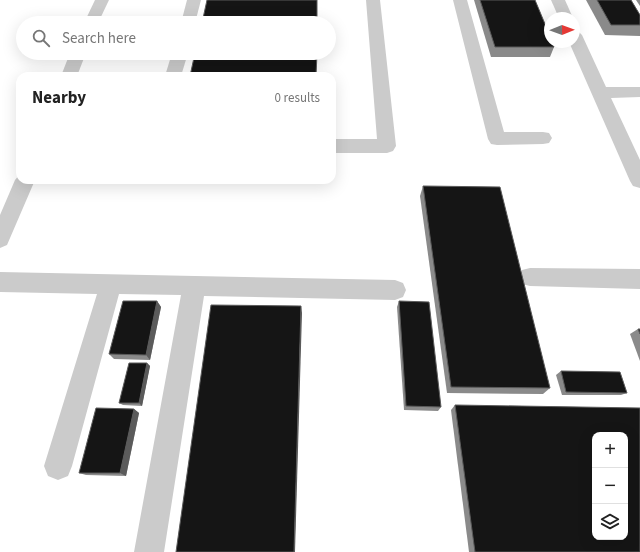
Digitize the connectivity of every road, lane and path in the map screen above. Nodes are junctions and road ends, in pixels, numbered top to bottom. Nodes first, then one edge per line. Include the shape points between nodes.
1 (102, 0) edge
2 (194, 0) edge
3 (373, 0) edge
4 (460, 0) edge
5 (558, 0) edge
6 (563, 12) edge
7 (95, 16) edge
8 (190, 16) edge
9 (580, 48) edge
10 (75, 60) edge
11 (178, 60) edge
12 (71, 72) edge
13 (175, 72) edge
14 (640, 92) edge
15 (600, 93) junction
16 (543, 138) dead end
17 (336, 146) edge
18 (640, 181) edge
19 (23, 184) edge
20 (0, 239) edge
21 (530, 277) dead end
22 (640, 279) edge
23 (0, 282) edge
24 (110, 284) junction
25 (194, 286) junction
26 (395, 290) dead end
27 (58, 466) dead end
28 (149, 552) edge

1 - 7 street
2 - 8 street
3 - 17 street via 387,146
4 - 16 street via 497,139
5 - 6 street
9 - 15 street
10 - 12 street
11 - 13 street
14 - 15 street
15 - 18 street
19 - 20 street
21 - 22 street
23 - 24 street
24 - 25 street
24 - 27 street
25 - 26 street
25 - 28 street

